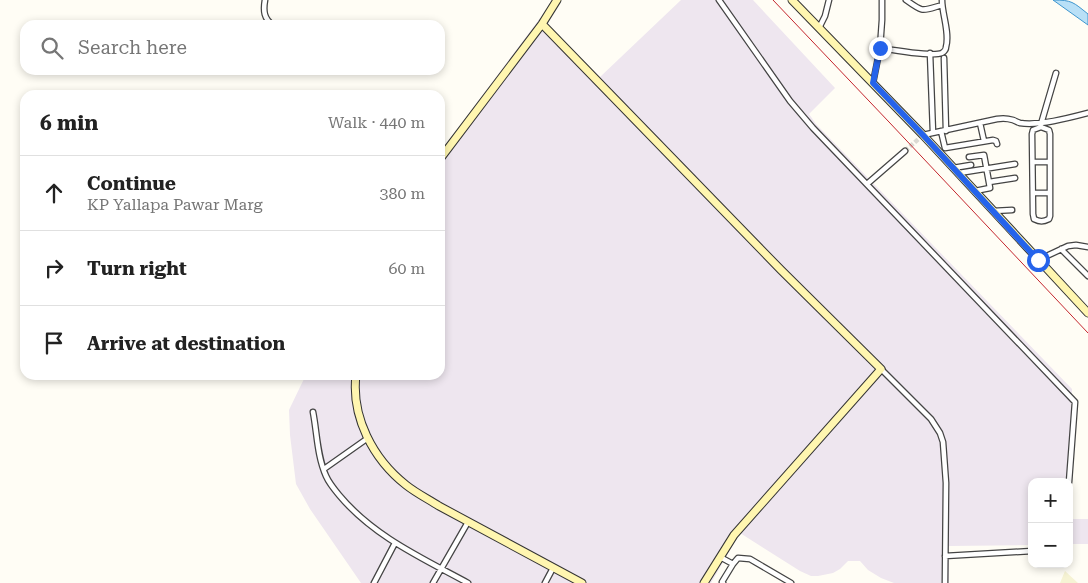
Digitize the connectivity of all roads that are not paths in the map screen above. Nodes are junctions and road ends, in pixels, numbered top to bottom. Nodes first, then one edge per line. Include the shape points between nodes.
1 (265, 0) edge
2 (557, 0) edge
3 (719, 0) edge
4 (792, 0) edge
5 (829, 0) edge
6 (882, 0) edge
7 (906, 0) edge
8 (942, 2) edge
9 (268, 20) edge
10 (542, 24) junction
11 (819, 28) junction
12 (880, 48) junction
13 (930, 53) junction
14 (944, 58) dead end
15 (1056, 73) dead end
16 (873, 83) junction
17 (1088, 113) edge
18 (980, 123) junction
19 (1041, 125) junction
20 (944, 131) junction
21 (933, 133) junction
22 (923, 135) junction
23 (984, 141) junction
24 (997, 144) dead end
25 (905, 151) tunnel mouth
26 (445, 152) edge
27 (970, 157) dead end
28 (1033, 162) junction
29 (1050, 162) junction
30 (1015, 164) dead end
31 (971, 165) dead end
32 (987, 169) junction
33 (956, 170) junction
34 (1015, 178) dead end
35 (989, 182) junction
36 (867, 184) junction
37 (975, 191) junction
38 (1033, 193) junction
39 (1050, 193) junction
40 (1012, 210) dead end
41 (993, 211) junction
42 (1088, 246) edge
43 (1061, 249) junction
44 (1038, 260) junction
45 (1088, 276) edge
46 (1087, 308) edge
47 (881, 370) junction
48 (356, 380) edge
49 (313, 412) dead end
50 (368, 438) junction
51 (324, 469) junction
52 (1069, 478) edge
53 (468, 522) junction
54 (395, 543) junction
55 (1028, 551) edge
56 (945, 556) junction
57 (720, 557) junction
58 (733, 564) junction
59 (441, 568) junction
60 (553, 568) junction
61 (374, 583) edge
62 (433, 583) edge
63 (468, 583) edge
64 (545, 583) edge
65 (582, 583) edge
66 (704, 583) edge
67 (723, 583) edge
68 (791, 583) edge
69 (945, 583) edge

1 - 9 street
2 - 10 street
3 - 36 street via 812,128
4 - 11 street
5 - 11 street
6 - 12 street
7 - 8 street via 923,10
8 - 13 street via 946,48 942,52
10 - 26 street
10 - 47 street
11 - 16 street
12 - 13 street
12 - 16 street
13 - 21 street
14 - 20 street
15 - 19 street
16 - 22 street
17 - 19 street
18 - 19 street via 1004,118
18 - 20 street
18 - 23 street
19 - 28 street via 1033,130
19 - 29 street via 1050,134
20 - 21 street
20 - 23 street via 945,148
21 - 22 street
22 - 33 street
23 - 24 street via 995,140
25 - 36 street
27 - 32 street via 984,155
28 - 29 street
28 - 38 street
29 - 39 street
30 - 32 street
31 - 33 street
32 - 33 street
32 - 35 street
33 - 37 street
34 - 35 street
35 - 37 street via 990,188
36 - 52 street via 1075,402
37 - 41 street
38 - 39 street
38 - 39 street via 1034,219 1038,222 1049,220
40 - 41 street
41 - 44 street
42 - 43 street
43 - 44 street
43 - 45 street
44 - 46 street
47 - 56 street via 940,433 945,451
47 - 57 street via 734,535
48 - 50 street via 356,405
49 - 51 street
50 - 51 street
50 - 53 street via 390,470 405,484
51 - 54 street via 344,501 373,529
53 - 59 street
53 - 60 street
54 - 59 street
54 - 61 street
55 - 56 street
56 - 69 street
57 - 58 street
57 - 66 street
58 - 67 street
58 - 68 street via 738,558 750,559
59 - 62 street
59 - 63 street
60 - 64 street
60 - 65 street

